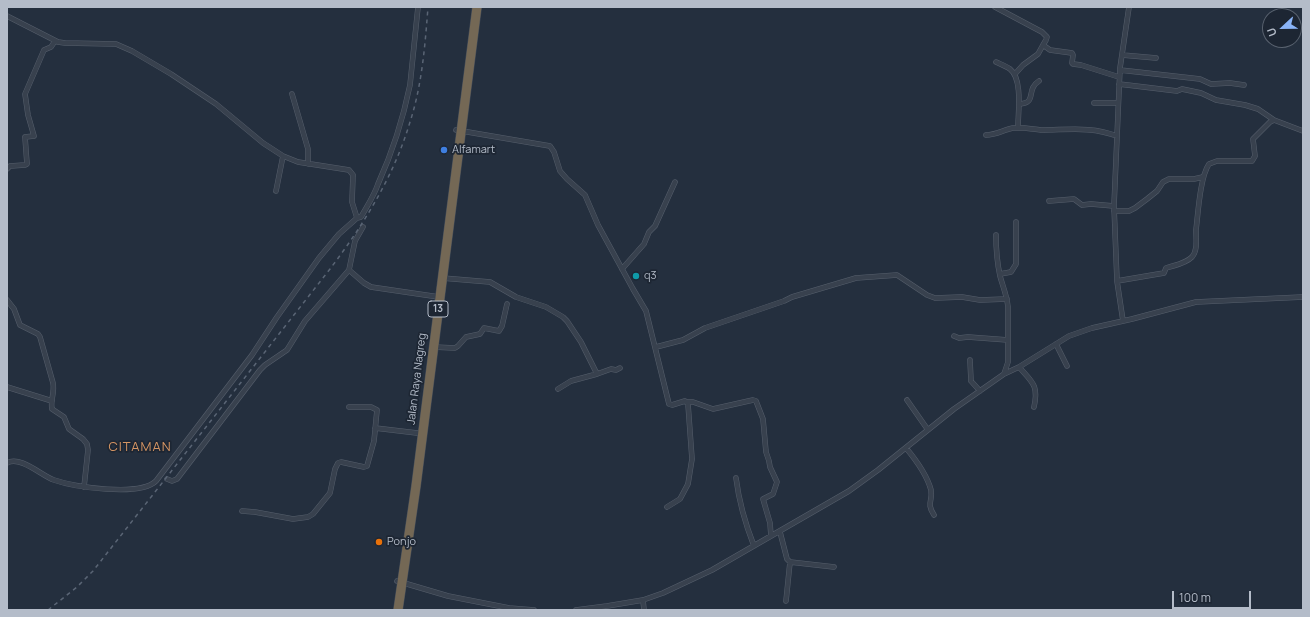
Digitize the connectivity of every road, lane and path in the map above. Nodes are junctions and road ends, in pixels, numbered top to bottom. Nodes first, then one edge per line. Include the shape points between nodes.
1 (418, 7) edge
2 (471, 7) edge
3 (477, 7) edge
4 (995, 7) edge
5 (1129, 7) edge
6 (7, 16) edge
7 (55, 41) junction
8 (1043, 46) junction
9 (1122, 55) junction
10 (1156, 58) dead end
11 (996, 62) dead end
12 (1120, 70) junction
13 (1014, 74) junction
14 (1119, 77) junction
15 (1039, 81) dead end
16 (1119, 84) junction
17 (1244, 85) dead end
18 (292, 94) dead end
19 (1094, 103) dead end
20 (1118, 103) junction
21 (1019, 104) junction
22 (1274, 120) junction
23 (1018, 128) junction
24 (459, 130) junction
25 (1303, 131) edge
26 (986, 135) dead end
27 (1117, 136) junction
28 (283, 156) junction
29 (308, 164) junction
30 (7, 169) edge
31 (1203, 177) junction
32 (675, 182) dead end
33 (276, 191) dead end
34 (1049, 201) dead end
35 (1114, 209) junction
36 (357, 218) junction
37 (1016, 222) dead end
38 (363, 227) dead end
39 (996, 235) dead end
40 (622, 269) junction
41 (348, 270) junction
42 (1000, 274) junction
43 (442, 278) junction
44 (1117, 281) junction
45 (437, 297) junction
46 (1303, 297) edge
47 (1007, 298) junction
48 (7, 300) edge
49 (507, 304) dead end
50 (1123, 321) junction
51 (954, 336) dead end
52 (1008, 340) junction
53 (1056, 344) junction
54 (433, 347) junction
55 (656, 347) junction
56 (970, 360) dead end
57 (1067, 366) dead end
58 (1019, 367) junction
59 (620, 368) dead end
60 (597, 374) junction
61 (1004, 374) junction
62 (7, 387) edge
63 (558, 389) dead end
64 (980, 391) junction
65 (907, 400) dead end
66 (52, 401) junction
67 (687, 402) junction
68 (349, 407) dead end
69 (1034, 407) dead end
70 (377, 428) junction
71 (928, 430) junction
72 (417, 433) junction
73 (906, 448) junction
74 (7, 463) edge
75 (161, 478) junction
76 (736, 478) dead end
77 (86, 487) junction
78 (667, 507) dead end
79 (242, 511) dead end
80 (934, 515) dead end
81 (780, 532) junction
82 (771, 536) junction
83 (754, 546) junction
84 (790, 562) junction
85 (834, 567) dead end
86 (400, 581) junction
87 (643, 600) junction
88 (786, 600) dead end
89 (607, 608) edge
90 (509, 609) edge
91 (392, 610) edge
92 (398, 610) edge
93 (534, 610) edge
94 (576, 610) edge
95 (644, 610) edge

1 - 36 street via 411,78 393,146 379,184 361,217
2 - 24 highway, Jalan Raya Nagreg / 13
3 - 24 highway, Jalan Raya Nagreg / 13
4 - 8 street via 1042,32 1047,37
5 - 9 street
6 - 7 street
7 - 28 street via 73,44 116,44 132,51 216,104
7 - 30 street via 51,47 44,50 26,94 34,136 25,137 27,164 10,166
8 - 13 street via 1038,54
8 - 14 street via 1050,50 1072,53 1073,64
9 - 10 street
9 - 12 street
11 - 13 street via 1009,68
12 - 14 street
12 - 17 street via 1200,79 1211,84
13 - 21 street via 1018,82
14 - 16 street
15 - 21 street via 1032,89 1029,101 1026,104
16 - 20 street
16 - 22 street via 1201,93 1216,100 1258,109
18 - 29 street via 308,149
19 - 20 street
20 - 27 street
21 - 23 street
22 - 25 street
22 - 31 street via 1253,139 1255,156 1252,161 1212,162 1206,167
23 - 26 street
23 - 27 street via 1095,129
24 - 40 street via 550,146 560,171 585,195
24 - 43 highway, Jalan Raya Nagreg / 13
24 - 45 highway, Jalan Raya Nagreg / 13
27 - 35 street
28 - 29 street
28 - 33 street
29 - 36 street via 351,171 352,202
31 - 35 street via 1169,179 1135,208 1129,211
31 - 44 street via 1196,249 1192,257 1166,268 1164,273
32 - 40 street via 644,244
34 - 35 street via 1074,200 1082,205 1091,204
35 - 44 street
36 - 75 street via 339,234 319,258 252,355
37 - 42 street via 1016,264 1012,272
38 - 41 street via 355,241
39 - 42 street via 996,257
40 - 55 street via 646,310
41 - 45 street via 371,287
41 - 75 street via 305,321 287,350 260,370 177,479 172,481
42 - 47 street
43 - 45 highway, Jalan Raya Nagreg / 13
43 - 60 street via 490,282 516,297 546,307 563,317 581,342
44 - 50 street
45 - 54 highway, Jalan Raya Nagreg / 13
45 - 72 highway, Jalan Raya Nagreg / 13
46 - 50 street via 1196,302
47 - 52 street
47 - 55 street via 935,298 899,275 856,278 792,297 784,302 705,328 683,340
48 - 66 street via 20,324 40,337 53,383
49 - 54 street via 499,331 484,328 480,334 466,336 455,348
50 - 53 street via 1083,331
51 - 52 street
52 - 61 street via 1008,365
53 - 57 street
53 - 58 street
54 - 86 highway, Jalan Raya Nagreg / 13
55 - 67 street via 669,404
56 - 64 street via 971,381
58 - 61 street
58 - 69 street via 1033,382 1036,390
59 - 60 street
60 - 63 street via 571,381
61 - 64 street
62 - 66 street
64 - 71 street
65 - 71 street
66 - 77 street via 52,409 64,417 69,429 87,444
67 - 78 street via 692,459 688,484 680,499
67 - 82 street via 713,409 756,401 763,418 766,452 777,482 773,494 763,499
68 - 70 street via 375,408
70 - 72 street
70 - 79 street via 367,466 341,462 337,464 330,493 311,515 293,519
71 - 73 street
72 - 86 highway, Jalan Raya Nagreg / 13
73 - 80 street via 918,463 931,491 930,507
73 - 81 street via 849,491
74 - 77 street via 17,461 52,480
75 - 77 street via 148,486 117,490
76 - 83 street via 741,509
81 - 82 street
81 - 84 street
82 - 83 street
83 - 87 street via 701,575
84 - 85 street
84 - 88 street
86 - 90 street via 448,596
86 - 91 highway, Jalan Raya Nagreg / 13
86 - 92 highway, Jalan Raya Nagreg / 13
87 - 89 street
87 - 95 street
89 - 94 street
90 - 93 street

